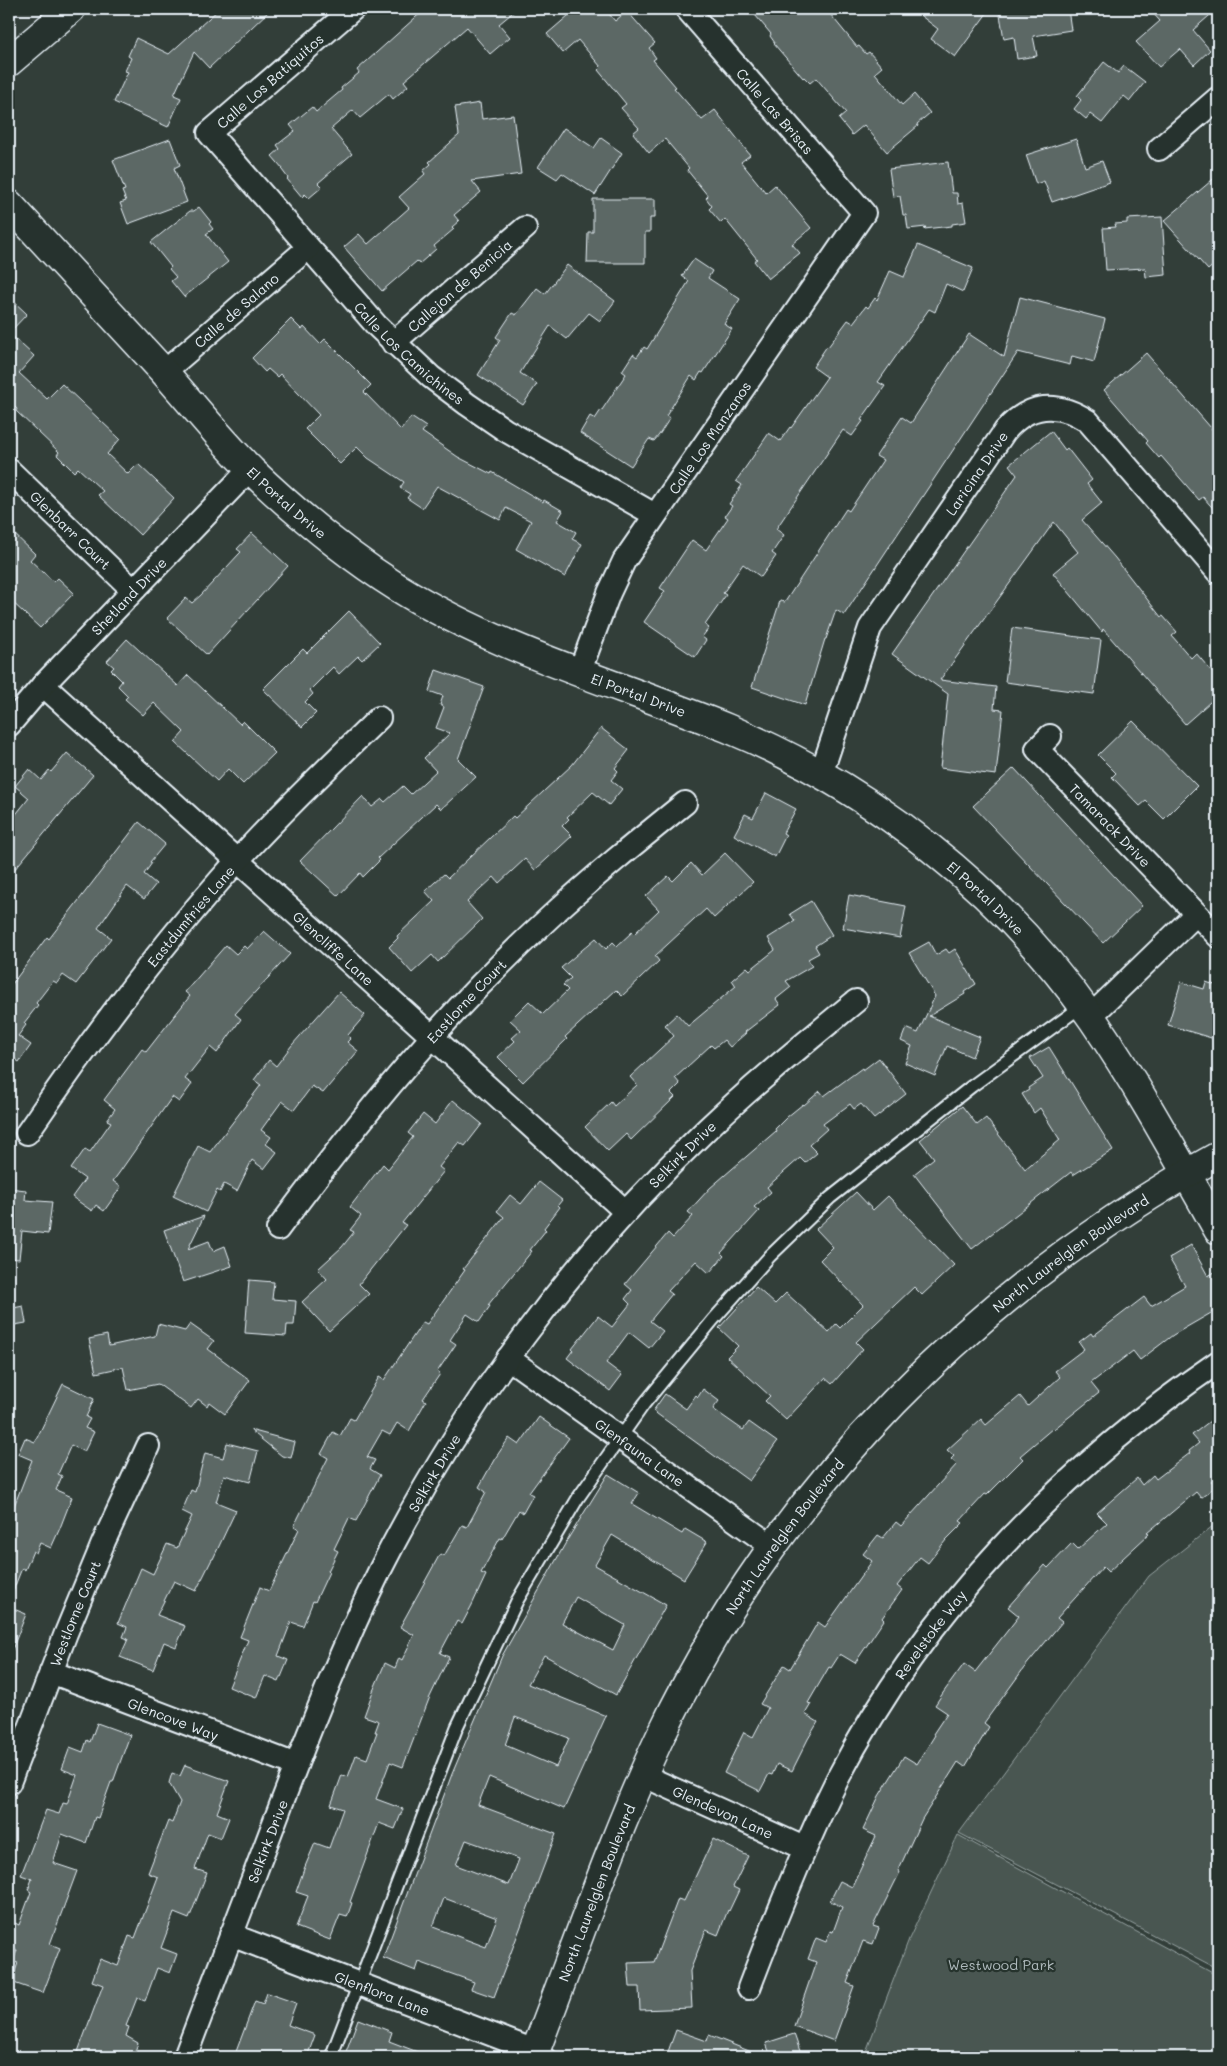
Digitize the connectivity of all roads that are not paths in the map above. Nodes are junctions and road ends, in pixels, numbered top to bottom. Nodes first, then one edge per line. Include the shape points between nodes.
1 (71, 9) edge
2 (353, 9) edge
3 (687, 9) edge
4 (9, 62) edge
5 (1218, 98) edge
6 (209, 133) joint
7 (1159, 149) dead end
8 (9, 204) edge
9 (864, 213) joint
10 (525, 228) dead end
11 (308, 248) junction
12 (393, 343) junction
13 (164, 372) junction
14 (250, 469) junction
15 (9, 470) edge
16 (655, 515) junction
17 (1218, 572) edge
18 (133, 590) junction
19 (579, 673) junction
20 (43, 685) junction
21 (379, 718) dead end
22 (9, 725) edge
23 (1050, 736) dead end
24 (821, 774) junction
25 (685, 803) dead end
26 (238, 860) junction
27 (1196, 914) junction
28 (1218, 936) edge
29 (856, 1001) dead end
30 (1086, 1011) junction
31 (432, 1036) junction
32 (27, 1133) dead end
33 (1218, 1156) edge
34 (1186, 1174) junction
35 (626, 1212) junction
36 (278, 1229) dead end
37 (1218, 1230) edge
38 (508, 1358) junction
39 (1218, 1362) edge
40 (620, 1438) junction
41 (148, 1446) dead end
42 (773, 1547) junction
43 (51, 1672) junction
44 (296, 1765) junction
45 (642, 1776) junction
46 (9, 1783) edge
47 (804, 1848) junction
48 (231, 1935) junction
49 (359, 1984) junction
50 (749, 1988) dead end
51 (540, 2055) edge
52 (185, 2057) edge
53 (331, 2057) edge

1 - 4 street
2 - 6 street, Calle Los Batiquitos
3 - 9 street, Calle Las Brisas
5 - 7 street
6 - 11 street, Calle Los Camichines
8 - 13 street, El Portal Drive
9 - 16 street, Calle Los Manzanos
10 - 12 street, Callejon de Benicia
11 - 12 street, Calle Los Camichines
11 - 13 street, Calle de Salano
12 - 16 street, Calle Los Camichines via 431,377 498,425
13 - 14 street, El Portal Drive
14 - 18 street, Shetland Drive
14 - 19 street, El Portal Drive via 300,515 397,586 501,642
15 - 18 street, Glenbarr Court
16 - 19 street, Calle Los Manzanos via 624,561
17 - 24 street, Laricina Drive via 1088,421 1058,407 1028,412 1013,421 1005,431 870,628
18 - 20 street, Shetland Drive
19 - 24 street, El Portal Drive via 728,729
20 - 22 street, Shetland Drive
20 - 26 street, Glencliffe Lane
21 - 26 street, Eastdumfries Lane
23 - 27 street, Tamarack Drive via 1037,749
24 - 30 street, El Portal Drive via 916,837 962,874 1032,944
25 - 31 street, Eastlorne Court via 548,919
26 - 31 street, Glencliffe Lane
26 - 32 street, Eastdumfries Lane via 117,1006
27 - 28 street, Tamarack Drive
27 - 30 street
29 - 35 street, Selkirk Drive via 712,1124
30 - 34 street, El Portal Drive via 1123,1064
30 - 40 lane via 972,1086 830,1198 770,1256 713,1320
31 - 35 street, Glencliffe Lane
31 - 36 street, Eastlorne Court via 364,1116
33 - 34 street, North Laurelglen Boulevard
34 - 37 street, El Portal Drive
34 - 42 street, North Laurelglen Boulevard via 1135,1204 1060,1256 937,1358 843,1458
35 - 38 street, Selkirk Drive
38 - 40 street, Glenfauna Lane
38 - 44 street, Selkirk Drive via 420,1494 380,1570 344,1647
39 - 47 street, Revelstoke Way via 1104,1448 1025,1521 984,1566 946,1612 868,1725
40 - 42 street, Glenfauna Lane
40 - 49 lane via 578,1498 517,1601 457,1727
41 - 43 street, Westlorne Court via 104,1541
42 - 45 street, North Laurelglen Boulevard via 693,1673
43 - 44 street, Glencove Way
43 - 46 street, Westlorne Court
44 - 48 street, Selkirk Drive
45 - 47 street, Glendevon Lane
45 - 51 street, North Laurelglen Boulevard via 615,1842
47 - 50 street, Revelstoke Way
48 - 49 street, Glenflora Lane
48 - 52 street, Selkirk Drive
49 - 51 street, Glenflora Lane
49 - 53 lane

